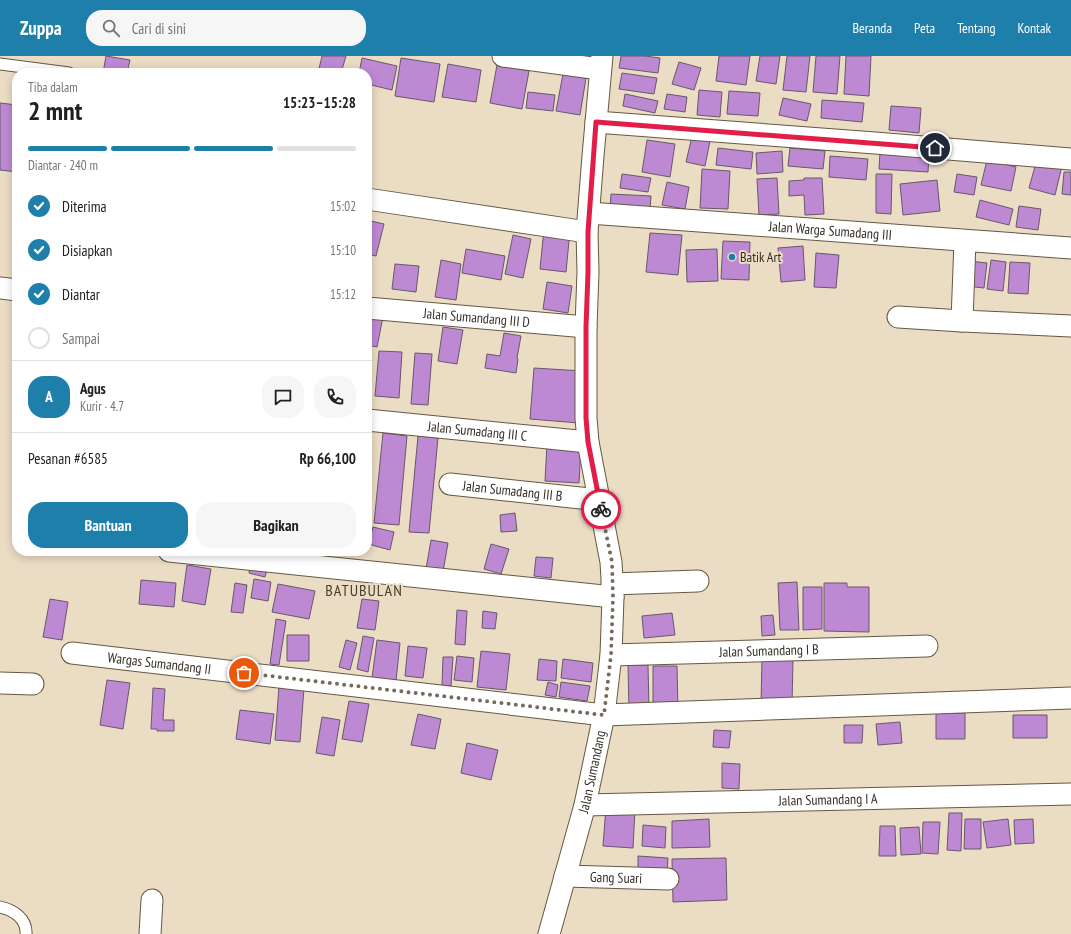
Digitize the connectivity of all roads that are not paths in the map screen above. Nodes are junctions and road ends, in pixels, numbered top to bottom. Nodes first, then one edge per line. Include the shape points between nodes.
1 (503, 56) edge
2 (601, 63) edge
3 (0, 64) edge
4 (31, 68) edge
5 (596, 122) junction
6 (1071, 159) edge
7 (372, 200) edge
8 (588, 223) junction
9 (965, 241) junction
10 (1071, 248) edge
11 (0, 288) edge
12 (12, 289) edge
13 (372, 308) edge
14 (898, 317) dead end
15 (962, 321) junction
16 (1071, 326) edge
17 (586, 327) junction
18 (372, 420) edge
19 (588, 442) junction
20 (450, 484) dead end
21 (599, 500) junction
22 (226, 556) edge
23 (698, 581) dead end
24 (613, 590) junction
25 (927, 646) dead end
26 (72, 653) dead end
27 (611, 655) junction
28 (0, 683) edge
29 (33, 684) dead end
30 (1071, 698) edge
31 (604, 715) junction
32 (1071, 794) edge
33 (585, 805) junction
34 (565, 876) junction
35 (668, 879) dead end
36 (152, 900) dead end
37 (0, 907) edge
38 (26, 934) edge
39 (150, 934) edge
40 (549, 934) edge

1 - 2 street
2 - 5 street, Jalan Sumandang
3 - 4 lane
5 - 6 street
5 - 8 street, Jalan Sumandang
7 - 8 street, Jalan Warga Sumadang III
8 - 9 street, Jalan Warga Sumadang III
8 - 17 street, Jalan Sumandang
9 - 10 street, Jalan Warga Sumadang III
9 - 15 street
11 - 12 street
13 - 17 street, Jalan Sumandang III D
14 - 15 street
15 - 16 street
17 - 19 street, Jalan Sumandang
18 - 19 street, Jalan Sumadang III C
19 - 21 street, Jalan Sumandang
20 - 21 street, Jalan Sumadang III B
21 - 24 street, Jalan Sumandang via 612,562
22 - 24 street
23 - 24 street
24 - 27 street, Jalan Sumandang
25 - 27 street, Jalan Sumandang I B
26 - 31 street, Wargas Sumandang II
27 - 31 street, Jalan Sumandang
28 - 29 street
30 - 31 street, Wargas Sumandang II
31 - 33 street, Jalan Sumandang
32 - 33 street, Jalan Sumandang I A
33 - 34 street, Jalan Sumandang
34 - 35 street, Gang Suari
34 - 40 street, Jalan Sumandang
36 - 39 street
37 - 38 lane via 22,918

